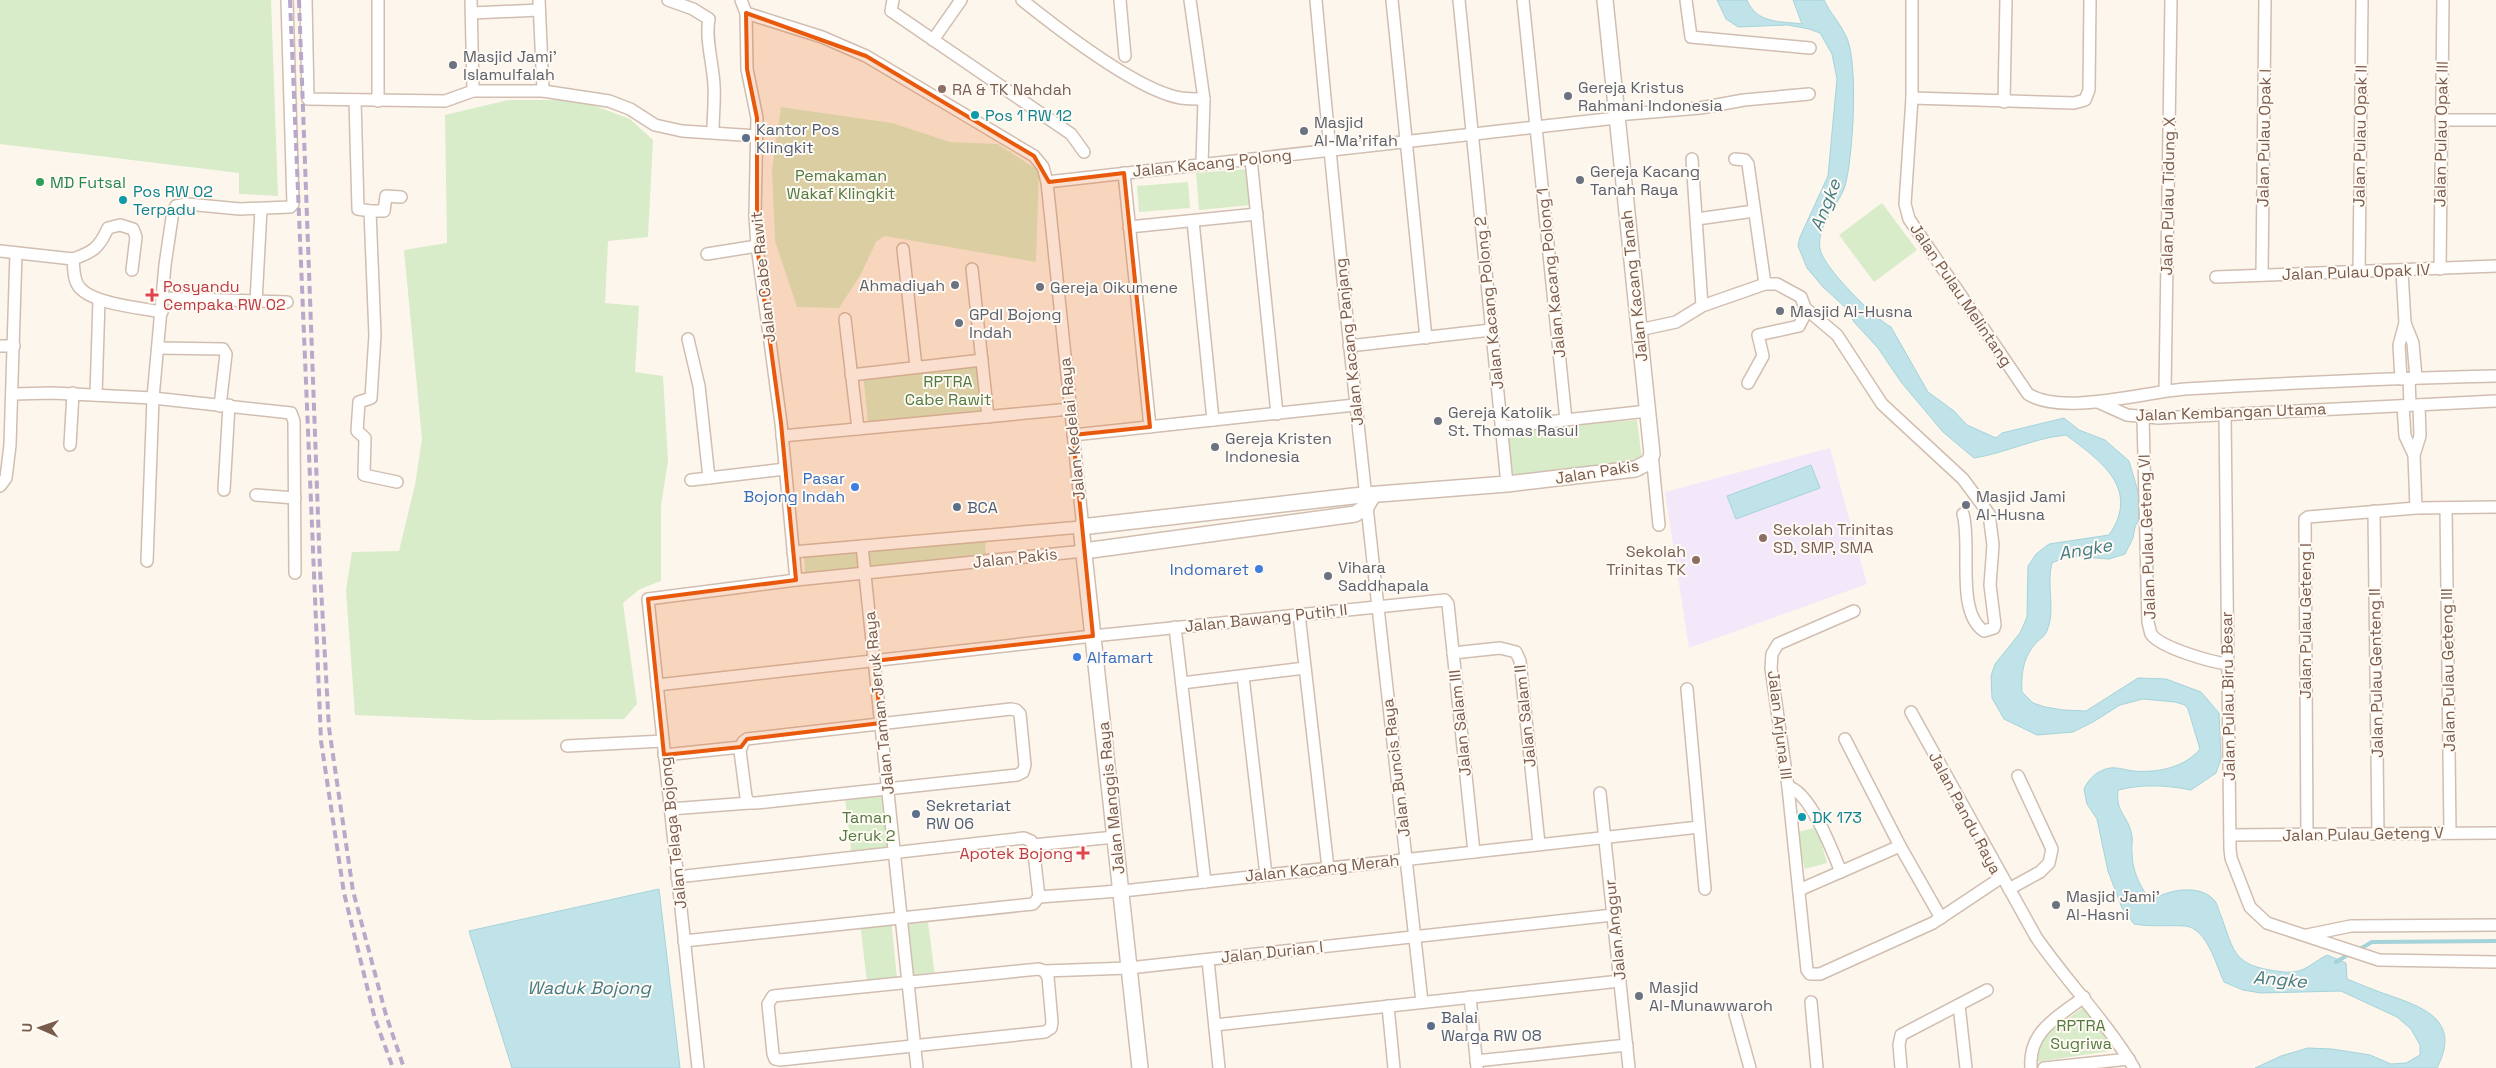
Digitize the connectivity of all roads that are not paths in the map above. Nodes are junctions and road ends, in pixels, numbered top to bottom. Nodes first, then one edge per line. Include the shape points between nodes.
1 (287, 0) edge
2 (306, 0) edge
3 (378, 0) edge
4 (471, 0) edge
5 (668, 0) edge
6 (741, 0) edge
7 (893, 0) edge
8 (961, 0) edge
9 (1022, 0) edge
10 (1120, 0) edge
11 (1190, 0) edge
12 (1316, 0) edge
13 (1392, 0) edge
14 (1459, 0) edge
15 (1523, 0) edge
16 (1604, 0) edge
17 (1686, 0) edge
18 (1912, 0) edge
19 (2006, 0) edge
20 (2090, 0) edge
21 (2171, 0) edge
22 (2265, 0) edge
23 (2362, 0) edge
24 (2443, 0) edge
25 (539, 5) edge
26 (472, 13) junction
27 (746, 13) junction
28 (932, 40) junction
29 (1810, 48) dead end
30 (1125, 56) dead end
31 (472, 91) junction
32 (543, 91) junction
33 (1809, 94) dead end
34 (1912, 98) junction
35 (310, 99) junction
36 (1204, 99) junction
37 (355, 100) junction
38 (378, 101) junction
39 (2004, 102) junction
40 (292, 108) junction
41 (1616, 116) junction
42 (2441, 120) junction
43 (2496, 120) edge
44 (1536, 127) junction
45 (713, 132) junction
46 (1472, 134) junction
47 (757, 136) junction
48 (1406, 142) junction
49 (1328, 150) junction
50 (1084, 152) dead end
51 (1251, 159) junction
52 (1692, 159) dead end
53 (1735, 159) dead end
54 (1202, 164) junction
55 (1124, 173) junction
56 (1047, 182) junction
57 (401, 197) dead end
58 (261, 209) junction
59 (1754, 210) junction
60 (370, 211) junction
61 (1257, 214) junction
62 (1697, 219) junction
63 (1193, 220) junction
64 (1129, 227) junction
65 (757, 246) junction
66 (903, 249) dead end
67 (0, 251) edge
68 (16, 253) junction
69 (707, 254) dead end
70 (72, 258) junction
71 (2496, 266) edge
72 (972, 269) dead end
73 (2440, 269) junction
74 (132, 270) dead end
75 (2402, 271) junction
76 (2359, 272) junction
77 (2262, 275) junction
78 (2216, 277) dead end
79 (1765, 284) junction
80 (163, 298) junction
81 (99, 300) junction
82 (256, 302) junction
83 (287, 302) dead end
84 (1702, 306) junction
85 (1805, 308) junction
86 (162, 312) junction
87 (845, 319) dead end
88 (1491, 330) junction
89 (1639, 330) junction
90 (1426, 338) junction
91 (688, 339) dead end
92 (0, 346) edge
93 (14, 346) junction
94 (1349, 346) junction
95 (159, 348) junction
96 (982, 360) junction
97 (916, 368) junction
98 (851, 375) junction
99 (2496, 376) edge
100 (2409, 379) junction
101 (1748, 383) dead end
102 (2165, 391) junction
103 (73, 394) junction
104 (96, 395) junction
105 (153, 398) junction
106 (2127, 398) junction
107 (12, 399) junction
108 (2496, 401) edge
109 (2098, 402) junction
110 (0, 403) edge
111 (1355, 405) junction
112 (2411, 405) junction
113 (225, 406) junction
114 (1070, 410) junction
115 (1648, 411) junction
116 (1277, 414) junction
117 (2127, 415) junction
118 (2225, 416) junction
119 (988, 417) junction
120 (2143, 417) junction
121 (1213, 420) junction
122 (1566, 420) junction
123 (1150, 427) junction
124 (1501, 427) junction
125 (858, 429) junction
126 (1073, 435) junction
127 (782, 436) junction
128 (70, 445) dead end
129 (1652, 454) junction
130 (2414, 455) junction
131 (785, 469) junction
132 (708, 478) junction
133 (2, 480) edge
134 (690, 480) dead end
135 (397, 482) dead end
136 (1507, 484) junction
137 (224, 490) dead end
138 (256, 495) dead end
139 (295, 498) junction
140 (1368, 499) junction
141 (2496, 507) edge
142 (2416, 508) junction
143 (2446, 508) junction
144 (2374, 511) junction
145 (1963, 514) dead end
146 (1660, 526) dead end
147 (1081, 527) junction
148 (1369, 534) joint
149 (862, 546) junction
150 (1084, 550) junction
151 (794, 552) junction
152 (147, 561) dead end
153 (295, 573) dead end
154 (865, 573) junction
155 (796, 580) junction
156 (648, 599) joint
157 (1440, 599) joint
158 (1377, 606) junction
159 (1854, 611) dead end
160 (1299, 614) junction
161 (1175, 627) junction
162 (1093, 636) junction
163 (1453, 653) junction
164 (874, 661) junction
165 (2228, 664) junction
166 (1305, 668) junction
167 (1242, 676) junction
168 (1182, 683) junction
169 (657, 685) junction
170 (1687, 689) dead end
171 (1911, 712) dead end
172 (881, 723) junction
173 (1845, 739) dead end
174 (663, 741) junction
175 (567, 746) dead end
176 (741, 746) junction
177 (664, 755) junction
178 (2018, 776) dead end
179 (1788, 787) junction
180 (888, 789) junction
181 (1600, 793) dead end
182 (749, 803) junction
183 (670, 809) junction
184 (1699, 827) junction
185 (2496, 832) edge
186 (2450, 833) junction
187 (2230, 834) junction
188 (2378, 834) junction
189 (2307, 835) junction
190 (1115, 837) junction
191 (1605, 837) junction
192 (1539, 844) junction
193 (1034, 845) junction
194 (1900, 846) junction
195 (1474, 852) junction
196 (894, 853) junction
197 (1406, 859) junction
198 (1328, 868) junction
199 (1841, 872) junction
200 (1266, 875) junction
201 (677, 877) junction
202 (2002, 877) junction
203 (1205, 882) junction
204 (2009, 888) junction
205 (1705, 889) dead end
206 (1120, 890) junction
207 (1799, 890) junction
208 (1039, 897) junction
209 (1613, 915) junction
210 (902, 918) junction
211 (1941, 918) junction
212 (2496, 925) edge
213 (2306, 935) junction
214 (1414, 937) junction
215 (684, 941) junction
216 (1208, 960) junction
217 (2496, 962) edge
218 (1129, 968) junction
219 (1807, 970) joint
220 (1044, 971) junction
221 (1620, 980) junction
222 (904, 984) junction
223 (1987, 990) dead end
224 (1470, 997) junction
225 (2084, 997) junction
226 (1422, 1002) junction
227 (1811, 1002) dead end
228 (1960, 1005) junction
229 (1388, 1006) junction
230 (1735, 1014) dead end
231 (1215, 1025) junction
232 (1627, 1045) junction
233 (915, 1046) junction
234 (1477, 1064) edge
235 (2132, 1064) edge
236 (698, 1068) edge
237 (917, 1068) edge
238 (1140, 1068) edge
239 (1220, 1068) edge
240 (1394, 1068) edge
241 (1630, 1068) edge
242 (1750, 1068) edge
243 (1817, 1068) edge
244 (1901, 1068) edge
245 (1966, 1068) edge
246 (2031, 1068) edge
247 (2044, 1068) edge

1 - 40 street
2 - 35 street
3 - 38 street
4 - 26 street
5 - 45 street via 709,19 706,31 714,87
6 - 27 street, Jalan Cabe Rawit
7 - 28 street via 891,11
8 - 28 street
9 - 36 street via 1141,82 1182,98
10 - 30 street
11 - 36 street
12 - 49 street, Jalan Kacang Panjang
13 - 48 street
14 - 46 street, Jalan Kacang Polong 2
15 - 44 street, Jalan Kacang Polong 1
16 - 41 street, Jalan Kacang Tanah
17 - 29 street via 1690,37
18 - 34 street, Jalan Pulau Melintang
19 - 39 street
20 - 39 street via 2089,90 2085,100 2074,103
21 - 102 street, Jalan Pulau Tidung X
22 - 77 street, Jalan Pulau Opak I
23 - 76 street, Jalan Pulau Opak II
24 - 42 street, Jalan Pulau Opak III
25 - 26 street
25 - 32 street
26 - 31 street
27 - 47 street, Jalan Cabe Rawit via 747,63 755,101
27 - 56 street, Jalan Kedelai Raya via 822,37 866,56 1034,156 1043,167
28 - 50 street via 1071,134
31 - 32 street
31 - 38 street via 445,101
32 - 45 street via 609,101 630,109 655,125 682,131
33 - 41 street, Jalan Kacang Polong
34 - 39 street
34 - 109 street, Jalan Pulau Melintang via 1905,204 1908,219 2028,394 2045,401
35 - 37 street
35 - 40 street
36 - 54 street
37 - 38 street
37 - 60 street via 358,209
40 - 58 street via 293,204 290,207
41 - 44 street, Jalan Kacang Polong
41 - 89 street, Jalan Kacang Tanah
42 - 43 street
42 - 73 street, Jalan Pulau Opak III
44 - 46 street, Jalan Kacang Polong
44 - 122 street, Jalan Kacang Polong 1
45 - 47 street
46 - 48 street, Jalan Kacang Polong
46 - 88 street, Jalan Kacang Polong 2
47 - 65 street, Jalan Cabe Rawit
48 - 49 street, Jalan Kacang Polong
48 - 90 street
49 - 51 street, Jalan Kacang Polong
49 - 94 street, Jalan Kacang Panjang
51 - 54 street, Jalan Kacang Polong
51 - 61 street
52 - 62 street
53 - 59 street via 1747,161
54 - 55 street, Jalan Kacang Polong
55 - 56 street, Jalan Kacang Polong
55 - 64 street
56 - 114 street, Jalan Kedelai Raya
57 - 60 street via 386,196 384,211
58 - 80 street via 176,206 164,265
58 - 82 street
59 - 62 street
59 - 79 street
60 - 135 street via 374,354 371,398 359,402 357,432 365,438 364,475
61 - 63 street
61 - 116 street
62 - 84 street
63 - 64 street
63 - 121 street
64 - 123 street
65 - 69 street
65 - 127 street, Jalan Cabe Rawit
66 - 97 street
67 - 68 street
68 - 70 street
68 - 93 street
70 - 74 street via 88,254 102,243 108,228 120,225 133,229 136,237
70 - 81 street via 75,280 81,289
71 - 73 street, Jalan Pulau Opak IV
72 - 96 street
73 - 75 street, Jalan Pulau Opak IV
75 - 76 street, Jalan Pulau Opak IV
75 - 100 street via 2405,323 2413,343
76 - 77 street, Jalan Pulau Opak IV
77 - 78 street, Jalan Pulau Opak IV
79 - 84 street
79 - 85 street via 1786,288 1800,297
80 - 82 street
80 - 86 street
81 - 86 street
81 - 104 street
82 - 83 street
84 - 89 street via 1676,322
85 - 101 street via 1799,326 1758,334 1764,356
85 - 145 street via 1837,335 1882,404 1963,479 1989,514 1993,545 1990,585 1995,625 1984,631 1970,611 1966,596 1967,540
86 - 95 street
87 - 98 street
88 - 90 street
88 - 124 street, Jalan Kacang Polong 2
89 - 115 street, Jalan Kacang Tanah
90 - 94 street
91 - 132 street via 699,386
92 - 93 street
93 - 107 street
94 - 111 street, Jalan Kacang Panjang
95 - 105 street
95 - 113 street via 223,349 226,354
96 - 97 street
96 - 119 street
97 - 98 street
98 - 125 street
99 - 100 street, Jalan Kembangan Utama
100 - 102 street, Jalan Kembangan Utama
100 - 112 street
102 - 106 street, Jalan Kembangan Utama
103 - 104 street
103 - 107 street
103 - 128 street
104 - 105 street
105 - 113 street
105 - 152 street
106 - 109 street, Jalan Kembangan Utama
106 - 117 street via 2124,406
107 - 110 street
107 - 133 street
108 - 112 street, Jalan Kembangan Utama
109 - 117 street, Jalan Kembangan Utama
111 - 116 street
111 - 140 street, Jalan Kacang Panjang
112 - 118 street, Jalan Kembangan Utama
112 - 130 street via 2420,436
112 - 130 street via 2405,436
113 - 137 street
113 - 139 street via 291,413 294,421
114 - 119 street
114 - 126 street, Jalan Kedelai Raya
115 - 122 street
115 - 129 street, Jalan Kacang Tanah
116 - 121 street
117 - 120 street, Jalan Kembangan Utama
118 - 120 street, Jalan Kembangan Utama
118 - 165 street, Jalan Pulau Biru Besar
119 - 125 street
120 - 165 street, Jalan Pulau Geteng VI via 2148,622 2151,633 2160,641 2201,659
121 - 123 street
122 - 124 street
123 - 126 street
124 - 136 street, Jalan Kacang Polong 2
125 - 127 street
126 - 147 street, Jalan Kedelai Raya
127 - 131 street, Jalan Cabe Rawit
129 - 136 street, Jalan Pakis via 1649,462 1635,469
129 - 146 street, Jalan Pakis
130 - 142 street
131 - 132 street
131 - 151 street, Jalan Cabe Rawit
132 - 134 street
136 - 140 street, Jalan Pakis
138 - 139 street
139 - 153 street
140 - 147 street, Jalan Pakis
140 - 148 street, Jalan Kacang Panjang
140 - 150 street, Jalan Pakis via 1355,514
141 - 143 street, Jalan Pulau Geteng I
142 - 143 street, Jalan Pulau Geteng I
142 - 144 street, Jalan Pulau Geteng I
143 - 186 street, Jalan Pulau Geteng III
144 - 188 street, Jalan Pulau Genteng II
144 - 189 street, Jalan Pulau Geteng I via 2308,516 2305,522
147 - 149 street, Jalan Pakis
147 - 150 street, Jalan Manggis Raya
148 - 158 street, Jalan Buncis Raya
149 - 151 street, Jalan Pakis
149 - 154 street, Jalan Taman Jeruk Raya
150 - 154 street, Jalan Pakis
150 - 162 street, Jalan Manggis Raya
151 - 155 street, Jalan Cabe Rawit
154 - 155 street, Jalan Pakis
154 - 164 street, Jalan Taman Jeruk Raya
155 - 156 street, Jalan Pakis
156 - 169 street, Jalan Telaga Bojong
157 - 158 street, Jalan Bawang Putih II
157 - 163 street, Jalan Salam III via 1448,604
158 - 160 street, Jalan Bawang Putih II
158 - 197 street, Jalan Buncis Raya
159 - 179 street, Jalan Arjuna III via 1778,644 1772,654 1771,668
160 - 161 street, Jalan Bawang Putih II
160 - 166 street
161 - 162 street, Jalan Bawang Putih II
161 - 168 street
162 - 164 street, Jalan Bawang Putih II
162 - 190 street, Jalan Manggis Raya
163 - 192 street, Jalan Salam II via 1500,648 1516,652 1520,661
163 - 195 street, Jalan Salam III
164 - 169 street, Jalan Bawang Putih II
164 - 172 street, Jalan Taman Jeruk Raya
165 - 187 street, Jalan Pulau Biru Besar
166 - 167 street
166 - 198 street
167 - 168 street
167 - 200 street
168 - 203 street
169 - 174 street, Jalan Telaga Bojong
170 - 184 street
171 - 202 street, Jalan Pandu Raya
172 - 176 street via 747,739
172 - 180 street, Jalan Taman Jeruk Raya
172 - 180 street via 1011,709 1020,714 1025,765 1017,776
173 - 194 street
174 - 175 street
174 - 177 street, Jalan Telaga Bojong
176 - 177 street
176 - 182 street
177 - 183 street, Jalan Telaga Bojong
178 - 204 street via 2052,849 2049,863 2040,872
179 - 199 street via 1799,793 1815,816
179 - 207 street, Jalan Arjuna III
180 - 182 street
180 - 196 street, Jalan Taman Jeruk Raya
181 - 191 street, Jalan Anggur
182 - 183 street
183 - 201 street, Jalan Telaga Bojong
184 - 191 street, Jalan Kacang Merah
184 - 205 street
185 - 186 street, Jalan Pulau Geteng V
186 - 188 street, Jalan Pulau Geteng V
187 - 189 street, Jalan Pulau Geteng V
187 - 213 street, Jalan Pulau Biru Besar via 2231,858 2250,907 2267,923
188 - 189 street, Jalan Pulau Geteng V
190 - 193 street
190 - 206 street, Jalan Manggis Raya
191 - 192 street, Jalan Kacang Merah
191 - 209 street, Jalan Anggur
192 - 195 street, Jalan Kacang Merah
193 - 196 street via 1024,838
193 - 208 street
194 - 199 street
194 - 211 street
195 - 197 street, Jalan Kacang Merah
196 - 201 street
196 - 210 street, Jalan Taman Jeruk Raya
197 - 198 street, Jalan Kacang Merah
197 - 214 street, Jalan Buncis Raya
198 - 200 street, Jalan Kacang Merah
199 - 207 street
200 - 203 street, Jalan Kacang Merah
201 - 215 street, Jalan Telaga Bojong
202 - 204 street
202 - 211 street, Jalan Pandu Raya
203 - 206 street, Jalan Kacang Merah
204 - 225 street via 2051,959
206 - 208 street, Jalan Kacang Merah
206 - 218 street, Jalan Manggis Raya
207 - 219 street, Jalan Arjuna III
208 - 210 street, Jalan Kacang Merah via 1033,904
209 - 214 street, Jalan Durian I
209 - 221 street, Jalan Anggur
210 - 215 street, Jalan Kacang Merah
210 - 222 street, Jalan Taman Jeruk Raya
211 - 219 street, Jalan Pandu Raya via 1820,974 1810,974
212 - 213 street, Jalan Pulau Biru Besar via 2351,926
213 - 217 street, Jalan Pulau Biru Besar via 2379,960
214 - 216 street, Jalan Durian I
214 - 226 street, Jalan Buncis Raya
215 - 236 street, Jalan Telaga Bojong
216 - 218 street, Jalan Durian I
216 - 231 street
218 - 220 street, Jalan Durian I
218 - 238 street, Jalan Manggis Raya
220 - 222 street, Jalan Durian I
220 - 233 street via 1048,976 1052,1022 1051,1028 1045,1032
221 - 224 street
221 - 232 street, Jalan Anggur
222 - 233 street, Jalan Taman Jeruk Raya
222 - 233 street, Jalan Durian I via 773,996 768,1004 773,1054 775,1059
223 - 228 street
224 - 226 street
224 - 234 street
225 - 235 street
225 - 246 street via 2038,1034 2032,1049
226 - 229 street
227 - 243 street
228 - 244 street via 1901,1035 1898,1045
228 - 245 street
229 - 231 street
229 - 240 street
230 - 242 street
231 - 239 street
232 - 234 street
232 - 241 street, Jalan Anggur
233 - 237 street, Jalan Taman Jeruk Raya
235 - 247 street

